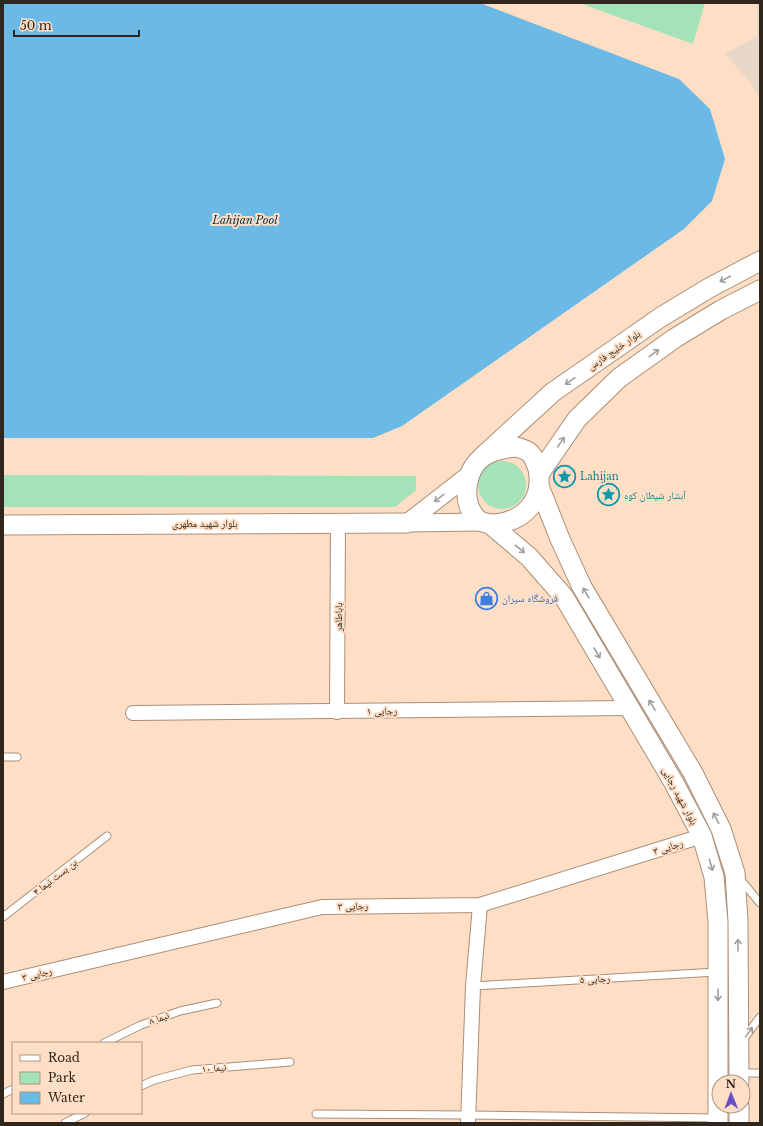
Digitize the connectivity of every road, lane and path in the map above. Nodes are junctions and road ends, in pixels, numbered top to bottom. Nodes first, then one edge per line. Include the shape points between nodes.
1 (760, 261) edge
2 (760, 290) edge
3 (482, 457) junction
4 (470, 474) junction
5 (539, 480) junction
6 (338, 523) junction
7 (407, 523) junction
8 (486, 523) junction
9 (3, 525) edge
10 (630, 708) junction
11 (337, 712) junction
12 (133, 713) dead end
13 (3, 757) edge
14 (18, 757) dead end
15 (107, 836) dead end
16 (702, 836) junction
17 (735, 873) junction
18 (760, 903) edge
19 (480, 905) junction
20 (3, 917) edge
21 (718, 972) junction
22 (3, 982) edge
23 (473, 986) junction
24 (217, 1003) dead end
25 (760, 1017) edge
26 (106, 1042) edge
27 (738, 1047) junction
28 (290, 1062) dead end
29 (718, 1073) junction
30 (723, 1074) edge
31 (738, 1074) edge
32 (142, 1086) edge
33 (12, 1090) edge
34 (3, 1094) edge
35 (84, 1114) edge
36 (316, 1114) dead end
37 (468, 1119) edge
38 (718, 1120) edge
39 (65, 1123) edge

1 -> 3 main road, بلوار خلیج فارس via 708,288 661,317 553,392
5 -> 2 main road via 577,419 619,378 675,338
3 - 4 main road
3 - 5 main road via 503,448 516,447 528,451 536,462
4 -> 7 street
4 - 8 main road via 467,485 470,509 478,520
5 - 8 main road via 536,496 523,514 503,523
17 -> 5 main road via 721,829 692,773 582,587 560,538
6 - 7 main road, بلوار شهید مطهری
6 - 9 main road, بلوار شهید مطهری
6 - 11 street, باباطاهر
7 - 8 street
8 -> 10 main road, بلوار شهید رجایی via 529,557 564,598
10 - 11 street, رجایی ۱
10 - 16 main road, بلوار شهید رجایی
11 - 12 street, رجایی ۱
13 - 14 lane
15 - 20 lane, بن بست نیما ۴
16 - 19 street, رجایی ۳
16 -> 21 main road, بلوار شهید رجایی via 714,876 718,922
17 - 18 lane
27 -> 17 main road via 738,921
19 - 22 street, رجایی ۳ via 322,907
19 - 23 street
21 - 23 lane, رجایی ۵
21 -> 29 main road, بلوار شهید رجایی
23 - 37 street
24 - 26 lane, نیما ۸ via 180,1010
27 -> 25 lane
27 - 31 main road
28 - 32 lane, نیما ۱۰ via 192,1070
29 - 30 main road
29 - 38 main road, بلوار شهید رجایی
33 - 34 lane
35 - 39 lane
36 - 37 lane
37 - 38 lane

